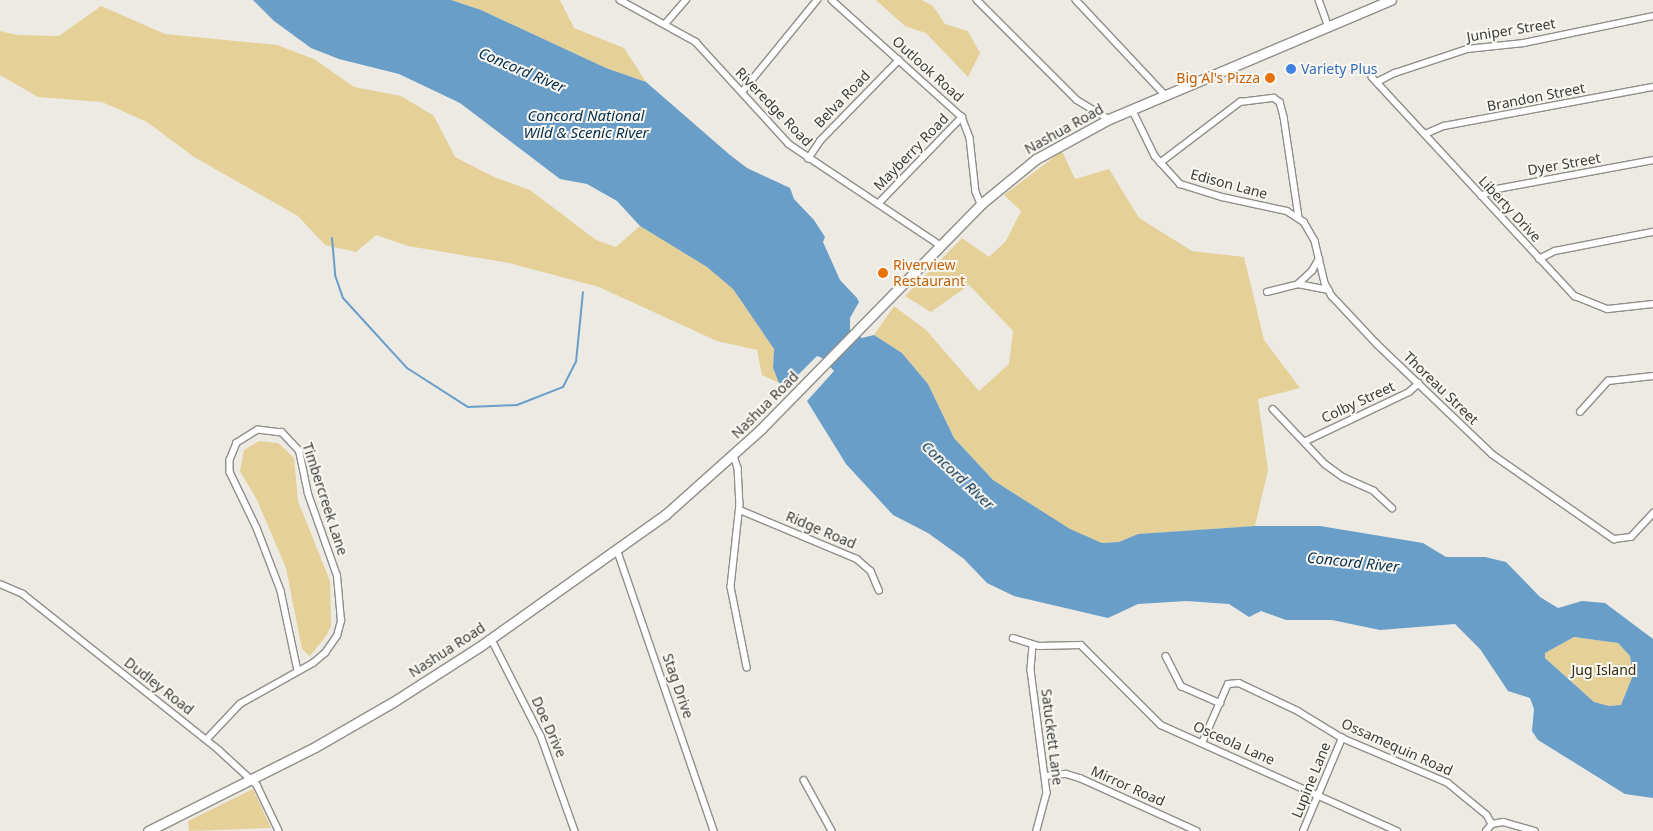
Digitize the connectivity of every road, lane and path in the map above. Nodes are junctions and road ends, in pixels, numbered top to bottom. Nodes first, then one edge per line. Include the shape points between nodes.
1 (620, 0) edge
2 (686, 0) edge
3 (817, 0) edge
4 (832, 0) edge
5 (977, 0) edge
6 (1076, 0) edge
7 (1319, 0) edge
8 (1392, 0) edge
9 (1653, 16) edge
10 (665, 24) junction
11 (1330, 26) junction
12 (898, 60) junction
13 (1372, 77) dead end
14 (1377, 82) junction
15 (1653, 88) edge
16 (742, 92) junction
17 (1166, 96) junction
18 (1132, 109) junction
19 (962, 117) junction
20 (1109, 119) junction
21 (1425, 134) junction
22 (808, 159) junction
23 (1653, 160) edge
24 (1160, 163) junction
25 (1481, 196) junction
26 (878, 204) junction
27 (981, 204) junction
28 (1298, 217) junction
29 (1653, 232) edge
30 (940, 246) junction
31 (1319, 258) junction
32 (1539, 259) junction
33 (1298, 284) junction
34 (1328, 290) junction
35 (1267, 292) dead end
36 (1653, 304) edge
37 (1653, 376) edge
38 (1419, 383) junction
39 (1273, 409) dead end
40 (1580, 412) dead end
41 (1306, 441) junction
42 (734, 456) junction
43 (1392, 508) dead end
44 (740, 510) junction
45 (1653, 513) edge
46 (617, 549) junction
47 (0, 584) edge
48 (879, 590) dead end
49 (491, 638) junction
50 (1013, 638) dead end
51 (1033, 646) junction
52 (1166, 656) dead end
53 (747, 667) dead end
54 (298, 671) junction
55 (1220, 702) junction
56 (1342, 738) junction
57 (207, 740) junction
58 (1202, 743) junction
59 (1046, 776) junction
60 (252, 779) junction
61 (804, 780) dead end
62 (1319, 796) junction
63 (1492, 824) junction
64 (148, 831) edge
65 (279, 831) edge
66 (575, 831) edge
67 (714, 831) edge
68 (832, 831) edge
69 (1037, 831) edge
70 (1197, 831) edge
71 (1303, 831) edge
72 (1397, 831) edge
73 (1486, 831) edge
74 (1535, 831) edge

1 - 10 street, Riveredge Road
2 - 10 street
3 - 16 street
4 - 12 street, Outlook Road
5 - 20 street via 1076,100
6 - 17 street
7 - 11 street
8 - 11 main road, Nashua Road
9 - 14 street, Juniper Street via 1524,43 1467,49
10 - 16 street, Riveredge Road via 699,44
11 - 17 main road, Nashua Road
12 - 19 street, Outlook Road
12 - 22 street, Belva Road via 820,141
13 - 14 street, Liberty Drive
14 - 21 street, Liberty Drive
15 - 21 street, Brandon Street via 1444,126
16 - 22 street, Riveredge Road via 789,144
17 - 18 main road, Nashua Road
18 - 20 main road, Nashua Road
18 - 24 street, Edison Lane
19 - 26 street, Mayberry Road
19 - 27 street, Outlook Road via 970,138 976,192
20 - 27 main road, Nashua Road via 1036,159
21 - 25 street, Liberty Drive
22 - 26 street, Riveredge Road
23 - 25 street, Dyer Street via 1497,189
24 - 28 street, Edison Lane via 1175,180 1187,187 1280,209
24 - 28 street via 1242,101 1276,99 1284,117
25 - 32 street, Liberty Drive
26 - 30 street, Riveredge Road
27 - 30 main road, Nashua Road
28 - 31 street, Thoreau Street via 1312,234
29 - 32 street via 1555,251
30 - 42 main road, Nashua Road
31 - 33 street via 1312,271
31 - 34 street, Thoreau Street
32 - 36 street, Liberty Drive via 1568,290 1590,305 1616,310
33 - 34 street
33 - 35 street
34 - 38 street, Thoreau Street via 1377,344
37 - 40 street via 1608,381
38 - 41 street, Colby Street via 1409,392
38 - 45 street, Thoreau Street via 1492,454 1614,539 1622,540 1634,535
39 - 41 street
41 - 43 street via 1335,471 1370,489
42 - 44 street via 738,468
42 - 46 main road, Nashua Road via 666,514
44 - 48 street, Ridge Road via 857,559 871,572
44 - 53 street via 731,587
46 - 49 main road, Nashua Road
46 - 67 street, Stag Drive
47 - 57 street, Dudley Road via 23,594
49 - 60 main road, Nashua Road via 369,716
49 - 66 street, Doe Drive via 542,736
50 - 51 street
51 - 58 street, Osceola Lane via 1073,643 1084,647 1154,721
51 - 59 street, Satuckett Lane via 1030,670
52 - 55 street via 1181,686
54 - 54 street, Timbercreek Lane via 325,653 337,636 341,621 339,591 333,562 308,494 299,451 282,433 258,430 237,443 230,460 230,472 258,528 281,591
54 - 57 street, Timbercreek Lane via 234,708
55 - 56 street, Ossamequin Road via 1228,684 1238,683 1292,707
55 - 58 street
56 - 62 street, Lupine Lane
56 - 63 street, Ossamequin Road via 1448,783 1487,815
57 - 60 street, Dudley Road
58 - 62 street, Osceola Lane
59 - 69 street, Satuckett Lane via 1045,807
59 - 70 street, Mirror Road via 1066,774 1080,778
60 - 64 main road, Nashua Road
60 - 65 street, Dudley Road via 263,794
61 - 68 street
62 - 71 street, Lupine Lane
62 - 72 street, Osceola Lane
63 - 73 street
63 - 74 street via 1515,823

